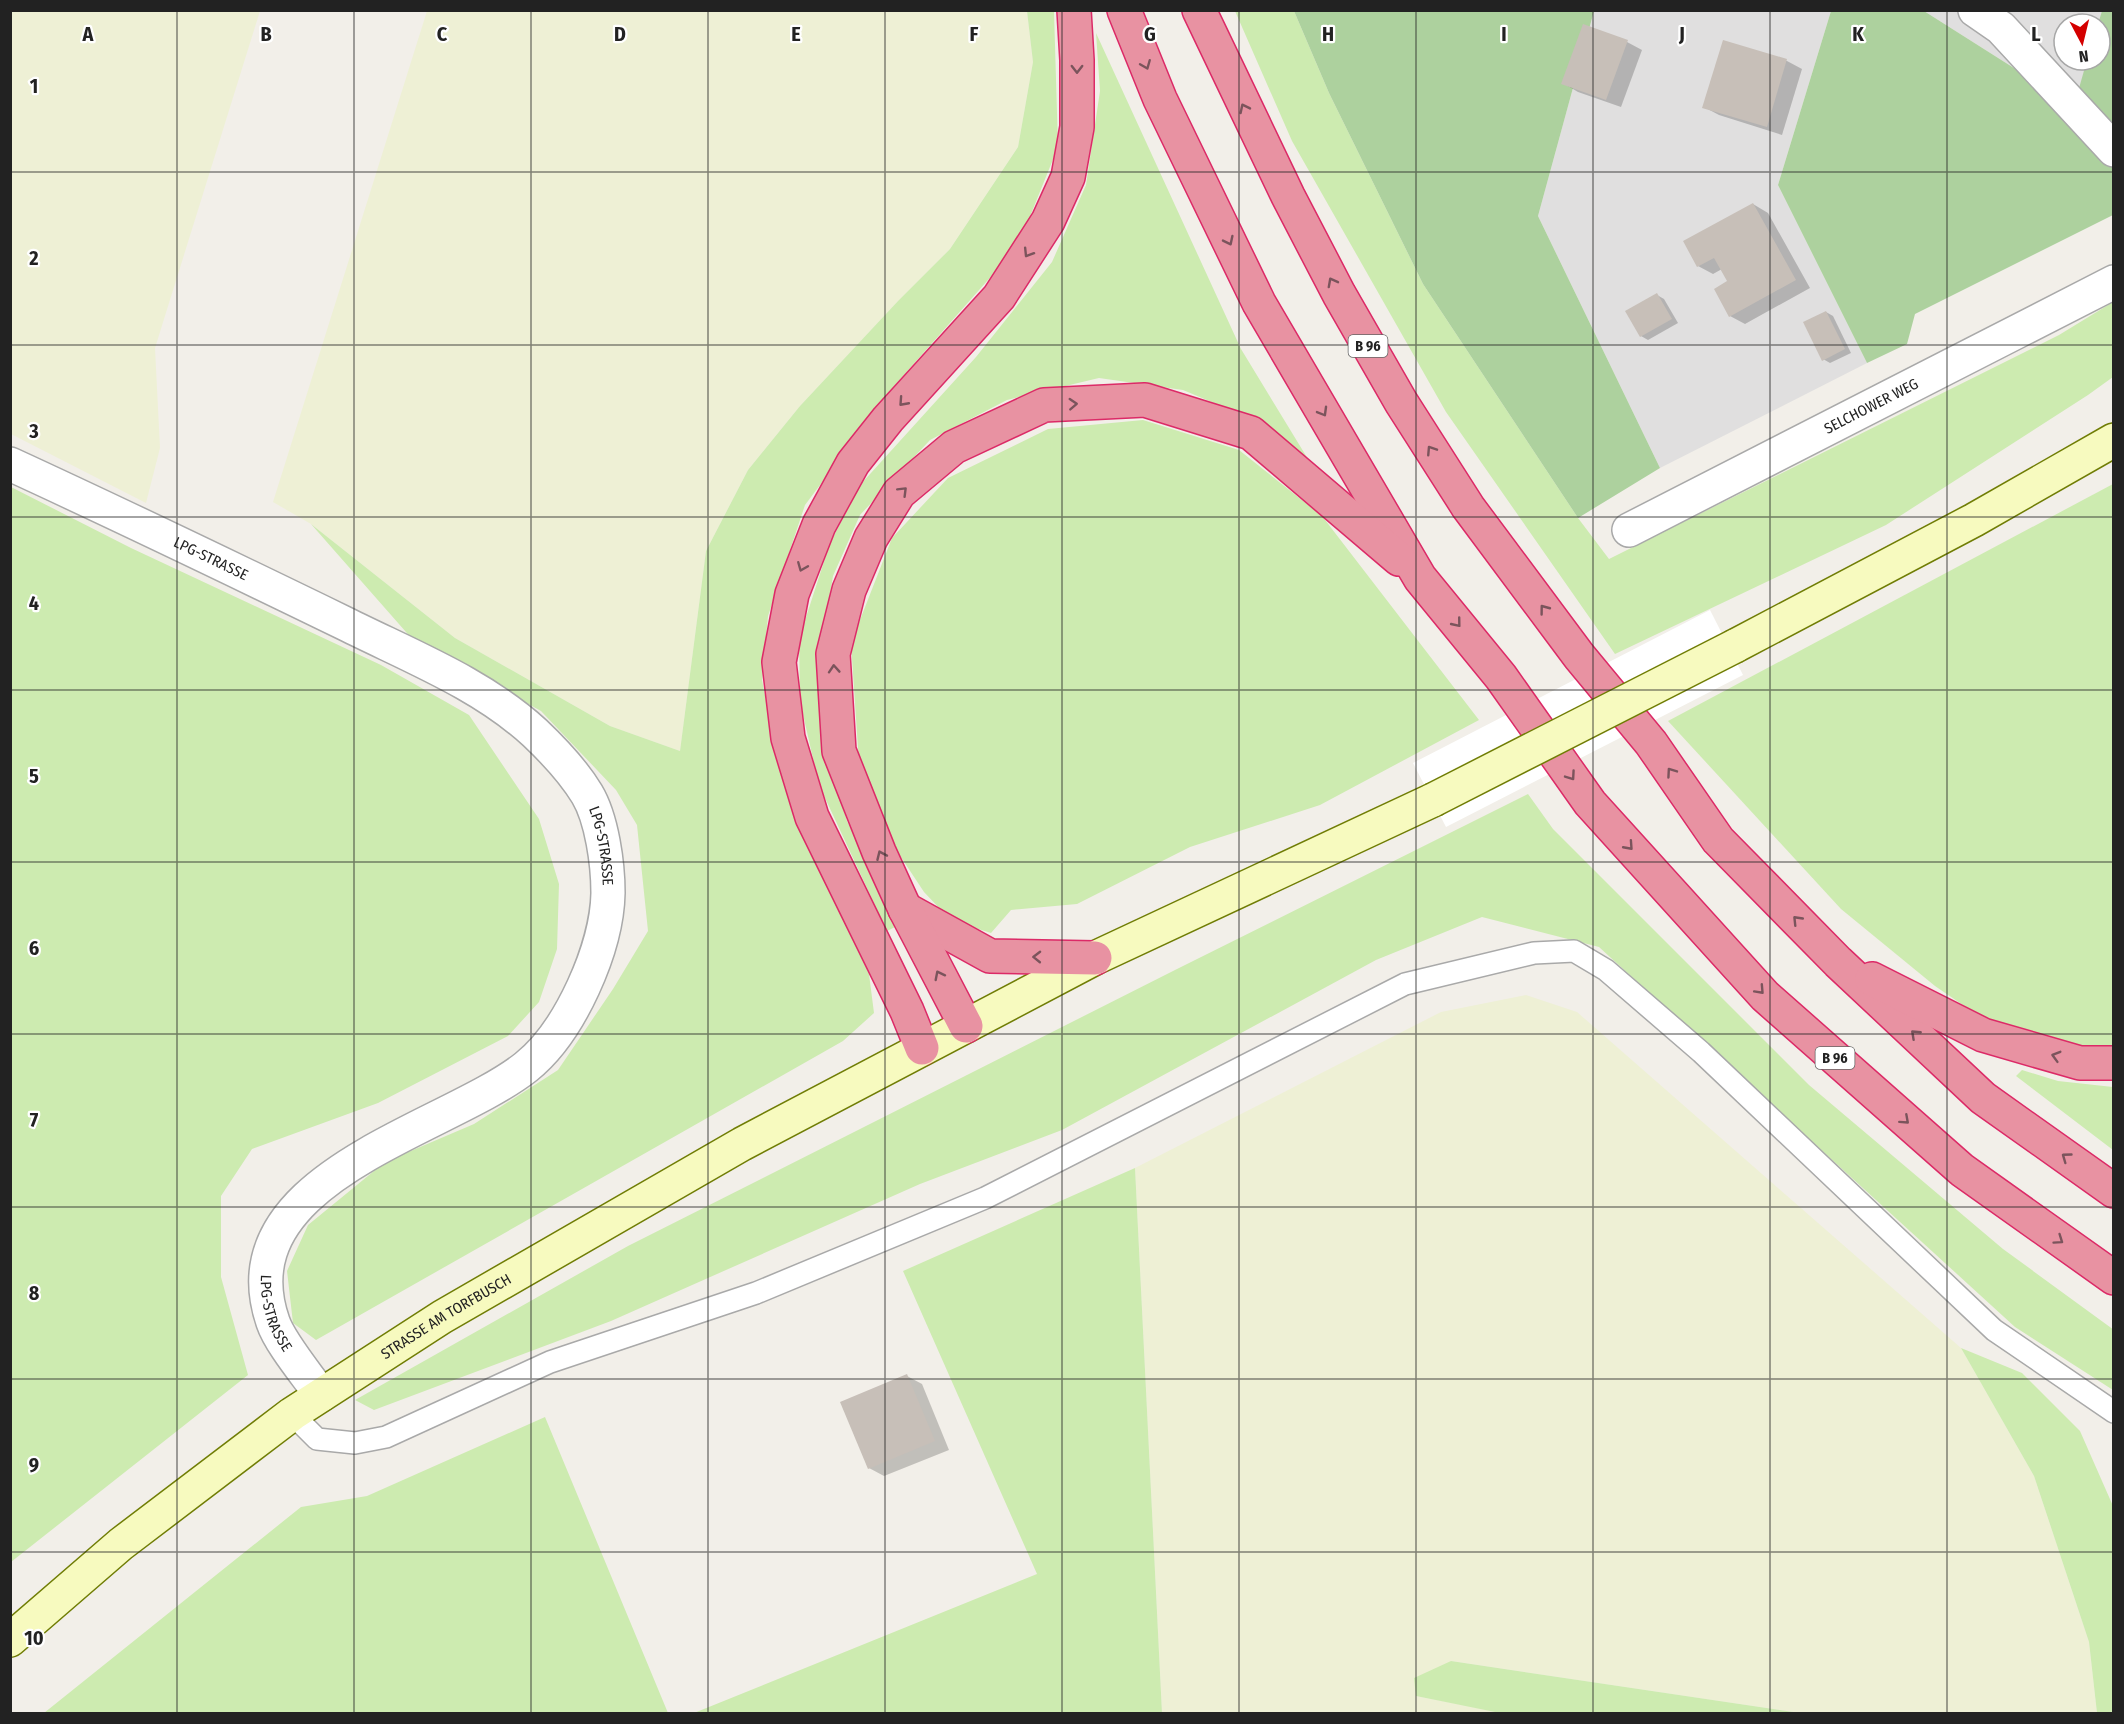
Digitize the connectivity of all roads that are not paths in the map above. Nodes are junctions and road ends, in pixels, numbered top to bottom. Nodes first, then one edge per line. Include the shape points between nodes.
1 (1074, 10) edge
2 (1124, 10) edge
3 (1199, 10) edge
4 (1975, 10) edge
5 (2114, 150) edge
6 (2114, 282) edge
7 (2114, 440) edge
8 (10, 464) edge
9 (1629, 530) dead end
10 (1420, 578) junction
11 (905, 909) junction
12 (1095, 958) junction
13 (1838, 962) junction
14 (966, 1026) junction
15 (922, 1048) junction
16 (2114, 1063) edge
17 (2114, 1191) edge
18 (2114, 1278) edge
19 (321, 1395) junction
20 (2114, 1412) edge
21 (292, 1414) junction
22 (10, 1640) edge

1 -> 15 highway via 1077,127 1068,177 1048,221 999,297 888,419 853,464 819,525 792,594 779,662 788,738 812,817
2 -> 10 highway, B 96 via 1160,99 1259,303
13 -> 3 highway, B 96 via 1718,840 1651,743 1579,656 1468,507 1339,294
4 - 5 street via 2001,28
6 - 9 street, SELCHOWER WEG
7 - 12 street, STRASSE AM TORFBUSCH, bridge via 1974,520 1433,800
8 - 19 street, LPG-STRASSE via 184,544 456,678 534,732 564,763 592,806 607,870 603,933 593,967 554,1036 530,1064 500,1086 344,1168 286,1221 272,1248 267,1267 267,1296 274,1324
11 -> 10 highway via 839,751 833,654 849,590 871,538 899,493 954,447 1044,405 1145,400 1251,433
10 -> 18 highway, B 96 via 1502,677 1590,803 1765,996 1962,1170
12 -> 11 highway via 990,956
14 -> 11 highway
12 - 14 street, STRASSE AM TORFBUSCH
16 -> 13 highway via 2080,1063 1983,1035
17 -> 13 highway, B 96 via 1983,1098
14 - 15 street, STRASSE AM TORFBUSCH
15 - 19 street, STRASSE AM TORFBUSCH via 742,1144 513,1276
19 - 21 street, STRASSE AM TORFBUSCH
20 - 21 lane via 1994,1330 1701,1052 1606,970 1574,951 1534,953 1405,984 985,1198 756,1293 550,1362 386,1437 355,1443 317,1439
21 - 22 street, STRASSE AM TORFBUSCH via 121,1544

